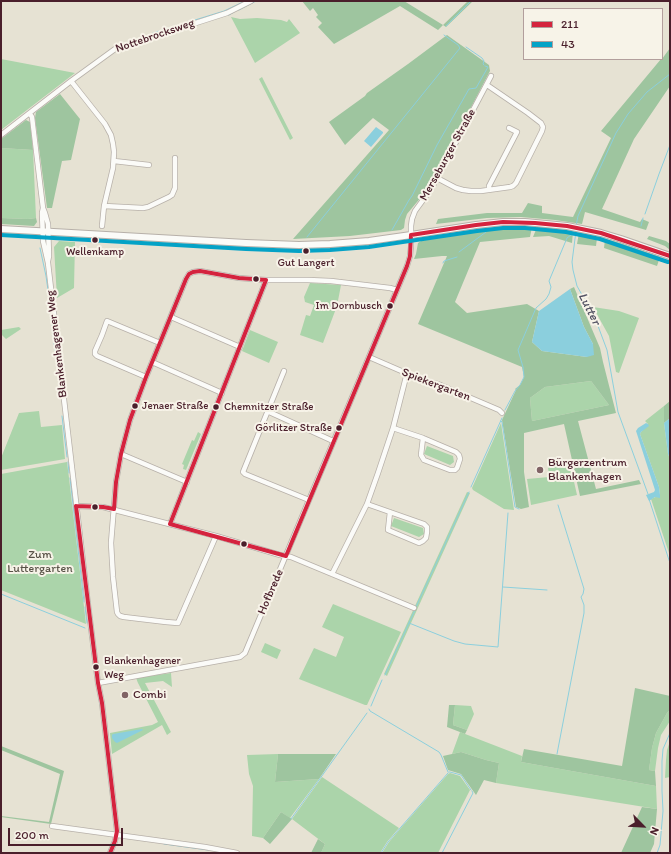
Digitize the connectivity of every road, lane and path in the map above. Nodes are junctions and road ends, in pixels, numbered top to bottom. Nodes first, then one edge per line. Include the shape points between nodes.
1 (251, 1) edge
2 (491, 76) dead end
3 (71, 81) junction
4 (486, 85) junction
5 (30, 114) junction
6 (509, 128) dead end
7 (1, 135) edge
8 (175, 158) dead end
9 (114, 161) junction
10 (149, 165) dead end
11 (437, 178) junction
12 (489, 190) junction
13 (104, 206) junction
14 (102, 226) dead end
15 (1, 229) edge
16 (45, 231) junction
17 (411, 235) junction
18 (670, 256) edge
19 (266, 280) junction
20 (397, 290) junction
21 (171, 317) junction
22 (160, 343) junction
23 (240, 347) junction
24 (369, 357) junction
25 (152, 362) junction
26 (284, 371) dead end
27 (406, 373) junction
28 (146, 377) junction
29 (222, 393) junction
30 (268, 411) junction
31 (502, 413) dead end
32 (393, 428) junction
33 (423, 438) junction
34 (334, 441) junction
35 (121, 454) junction
36 (187, 482) junction
37 (308, 500) junction
38 (367, 504) junction
39 (76, 506) junction
40 (114, 509) junction
41 (390, 512) junction
42 (170, 524) junction
43 (216, 536) junction
44 (286, 556) junction
45 (332, 574) junction
46 (414, 608) dead end
47 (98, 683) junction
48 (52, 826) dead end
49 (117, 835) junction
50 (110, 853) edge
51 (237, 853) edge

1 - 3 street, Nottebrocksweg via 227,12 114,49
2 - 4 street, Merseburger Straße
3 - 5 street, Nottebrocksweg
3 - 9 street via 111,135
4 - 11 street, Merseburger Straße
4 - 12 street via 528,113 543,127 516,183 510,187
5 - 7 street, Nottebrocksweg
5 - 16 street
6 - 12 street via 517,132
8 - 13 street via 175,188 172,195 148,207
9 - 10 street
9 - 13 street
11 - 12 street via 463,190
11 - 17 street, Merseburger Straße via 415,211
13 - 14 street
15 - 16 main road
16 - 17 main road via 299,245 350,243
16 - 39 street, Blankenhagener Weg via 43,241 48,263
17 - 18 main road via 503,222 535,223 583,229
17 - 20 street, Hofbrede via 410,256
19 - 20 street via 331,281
19 - 21 street via 193,272 186,279
19 - 23 street
20 - 24 street, Hofbrede
21 - 22 street
21 - 23 street
22 - 25 street
22 - 28 street via 107,321 95,354
23 - 29 street
24 - 27 street, Spiekergarten
24 - 34 street, Hofbrede
25 - 28 street
25 - 29 street
26 - 30 street
27 - 31 street, Spiekergarten via 438,384
27 - 32 street
28 - 35 street
29 - 36 street
30 - 34 street
30 - 37 street via 243,472
32 - 33 street
32 - 38 street
33 - 33 street via 421,455 424,460 455,470 459,455
34 - 37 street, Hofbrede
35 - 36 street
35 - 40 street
36 - 42 street
37 - 44 street, Hofbrede
38 - 41 street
38 - 45 street
39 - 40 street
39 - 47 street, Blankenhagener Weg
40 - 42 street
40 - 43 street via 112,555 117,612 120,616 178,623
41 - 41 street via 388,530 419,543 426,538 427,527 424,524
42 - 43 street
43 - 44 street
44 - 45 street
44 - 47 street, Hofbrede via 243,656
45 - 46 street
47 - 49 street, Blankenhagener Weg
48 - 49 street
49 - 50 street, Blankenhagener Weg
49 - 51 street

